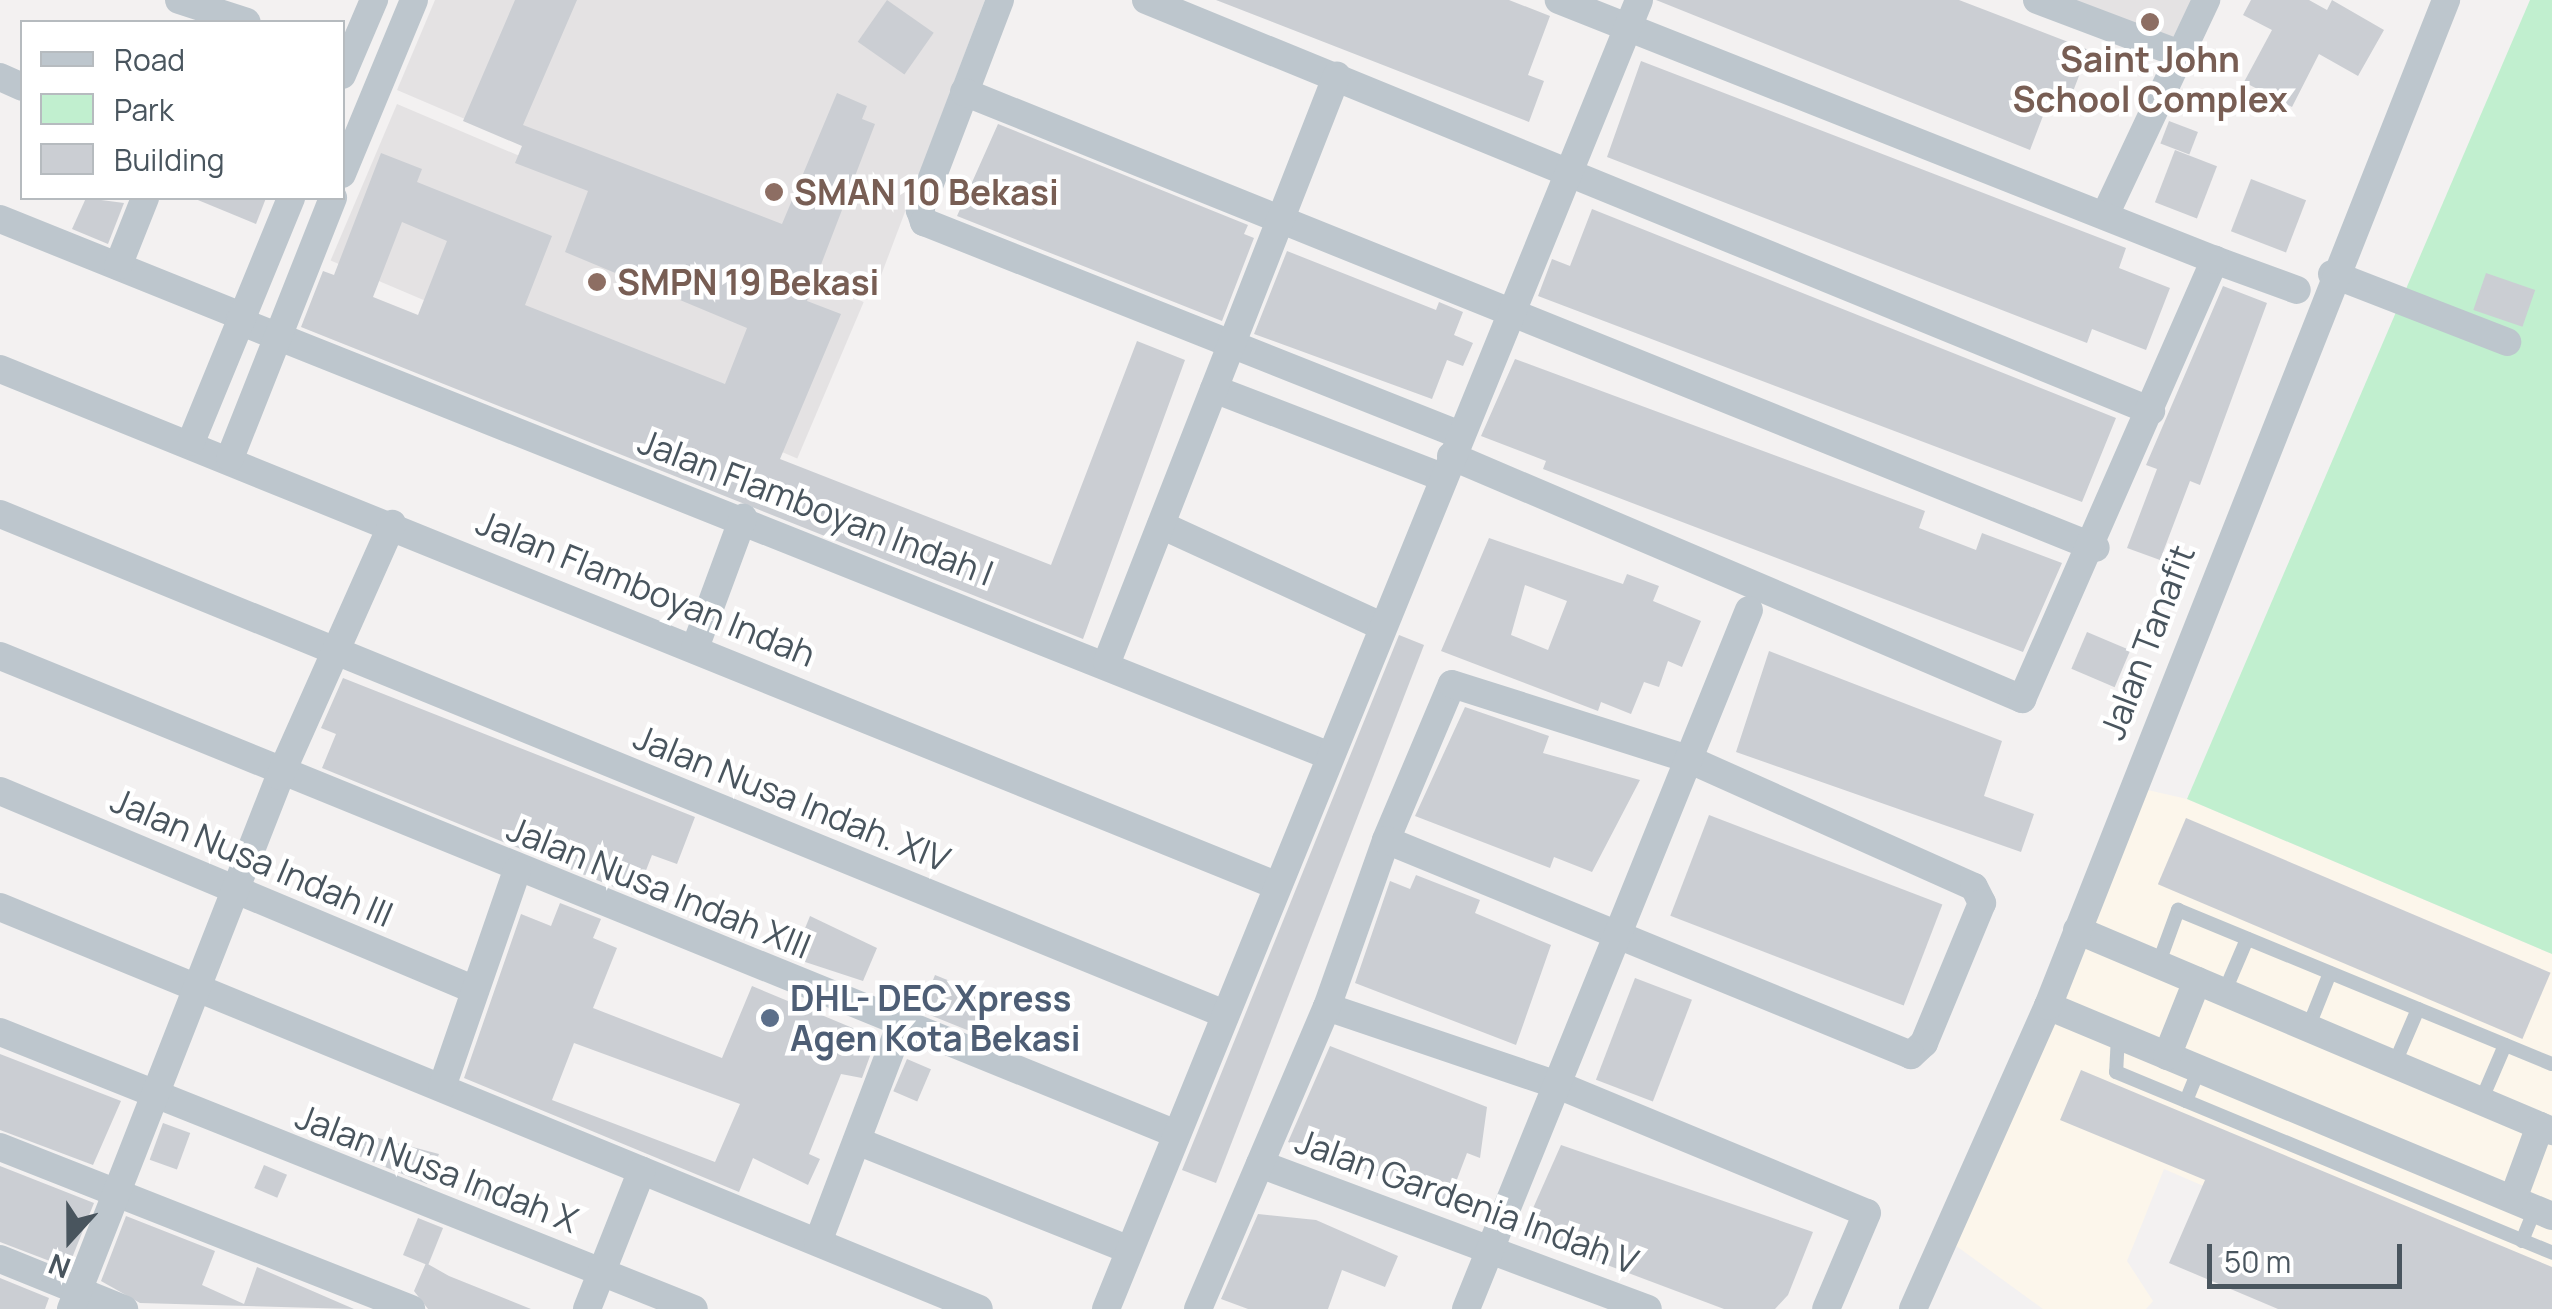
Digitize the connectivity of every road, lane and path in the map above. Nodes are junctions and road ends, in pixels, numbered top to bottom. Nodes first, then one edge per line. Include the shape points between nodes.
1 (179, 0) edge
2 (374, 0) edge
3 (414, 0) edge
4 (1000, 0) edge
5 (1146, 0) edge
6 (1559, 0) edge
7 (1639, 0) edge
8 (2038, 0) edge
9 (2206, 0) edge
10 (2446, 0) edge
11 (228, 20) edge
12 (1628, 27) junction
13 (2177, 54) junction
14 (345, 67) edge
15 (1338, 76) junction
16 (964, 92) junction
17 (345, 167) edge
18 (1574, 172) junction
19 (144, 200) edge
20 (290, 200) edge
21 (332, 200) edge
22 (2105, 215) junction
23 (0, 219) edge
24 (1279, 221) junction
25 (2215, 260) junction
26 (118, 266) junction
27 (2332, 274) junction
28 (2296, 290) dead end
29 (1510, 316) junction
30 (240, 319) junction
31 (276, 336) junction
32 (2507, 342) dead end
33 (1229, 344) junction
34 (0, 369) edge
35 (1214, 388) junction
36 (2151, 411) junction
37 (191, 442) junction
38 (1451, 456) junction
39 (230, 458) junction
40 (0, 514) edge
41 (742, 518) junction
42 (392, 524) junction
43 (1161, 525) junction
44 (2096, 548) junction
45 (1748, 610) dead end
46 (1382, 626) junction
47 (695, 648) junction
48 (334, 652) junction
49 (0, 656) edge
50 (1108, 662) junction
51 (1326, 754) junction
52 (1688, 759) junction
53 (280, 776) junction
54 (0, 792) edge
55 (1386, 840) junction
56 (517, 871) junction
57 (1268, 882) junction
58 (236, 891) junction
59 (0, 907) edge
60 (1619, 930) junction
61 (2077, 930) junction
62 (2247, 939) junction
63 (2158, 965) junction
64 (2330, 973) junction
65 (2197, 981) junction
66 (197, 987) junction
67 (475, 990) junction
68 (2224, 993) junction
69 (2048, 1006) junction
70 (1327, 1007) junction
71 (2418, 1009) junction
72 (1222, 1014) junction
73 (901, 1024) junction
74 (2308, 1028) junction
75 (0, 1032) edge
76 (2118, 1036) junction
77 (2505, 1045) junction
78 (2167, 1056) junction
79 (2552, 1064) edge
80 (2394, 1065) junction
81 (2199, 1070) junction
82 (1558, 1085) junction
83 (442, 1087) junction
84 (154, 1097) junction
85 (2186, 1101) junction
86 (2481, 1101) junction
87 (2546, 1129) edge
88 (1176, 1134) junction
89 (856, 1140) junction
90 (0, 1147) edge
91 (1260, 1164) junction
92 (642, 1170) junction
93 (116, 1193) junction
94 (2533, 1208) edge
95 (2522, 1240) junction
96 (818, 1242) junction
97 (1490, 1249) junction
98 (1129, 1250) junction
99 (2552, 1253) edge
100 (0, 1259) edge
101 (601, 1272) junction
102 (74, 1300) edge
103 (124, 1309) edge
104 (412, 1309) edge
105 (586, 1309) edge
106 (694, 1309) edge
107 (979, 1309) edge
108 (1106, 1309) edge
109 (1198, 1309) edge
110 (1466, 1309) edge
111 (1648, 1309) edge
112 (1826, 1309) edge
113 (1913, 1309) edge

1 - 11 street
2 - 14 street
3 - 17 street
4 - 16 street
5 - 15 street
6 - 12 street
7 - 12 street
8 - 13 street
9 - 13 street
10 - 27 street, Jalan Tanafit
12 - 18 street
12 - 22 street
13 - 22 street
15 - 18 street
15 - 24 street
16 - 24 street
16 - 33 street via 920,210 924,222
18 - 29 street
18 - 36 street
19 - 26 street
20 - 30 street
21 - 31 street
22 - 25 street
23 - 26 street, Jalan Flamboyan Indah I
24 - 29 street
24 - 33 street
25 - 28 street
25 - 36 street
26 - 30 street, Jalan Flamboyan Indah I
27 - 32 street
27 - 61 street, Jalan Tanafit
29 - 38 street
29 - 44 street
30 - 31 street, Jalan Flamboyan Indah I
30 - 37 street
31 - 39 street
31 - 41 street, Jalan Flamboyan Indah I
33 - 35 street
33 - 38 street
34 - 37 street, Jalan Flamboyan Indah
35 - 38 street
35 - 43 street
36 - 44 street
37 - 39 street, Jalan Flamboyan Indah
38 - 44 street via 2014,700 2027,694
38 - 46 street
39 - 42 street, Jalan Flamboyan Indah
40 - 48 street, Jalan Nusa Indah. XIV
41 - 47 street
41 - 50 street, Jalan Flamboyan Indah I
42 - 47 street, Jalan Flamboyan Indah
42 - 48 street
43 - 46 street
43 - 50 street
45 - 52 street
46 - 51 street
47 - 57 street, Jalan Flamboyan Indah
48 - 53 street
48 - 72 street, Jalan Nusa Indah. XIV
49 - 53 street, Jalan Nusa Indah XIII
50 - 51 street, Jalan Flamboyan Indah I
51 - 57 street
52 - 55 street via 1452,684
52 - 60 street
52 - 60 street via 1974,888 1982,903 1924,1043 1910,1055
53 - 56 street, Jalan Nusa Indah XIII
53 - 58 street
54 - 58 street, Jalan Nusa Indah III
55 - 60 street
55 - 70 street
56 - 67 street
56 - 73 street, Jalan Nusa Indah XIII
57 - 72 street
58 - 66 street
58 - 67 street, Jalan Nusa Indah III
59 - 66 street
60 - 82 street
61 - 63 street
61 - 69 street, Jalan Tanafit
62 - 63 lane via 2178,910
62 - 64 lane
62 - 68 lane
63 - 65 street
64 - 71 lane
64 - 74 lane
65 - 68 street
65 - 78 street
66 - 83 street
66 - 84 street
67 - 83 street
68 - 74 street
69 - 76 street
69 - 113 street, Jalan Tanafit
70 - 82 street
70 - 91 street
71 - 77 lane
71 - 80 lane
72 - 88 street
73 - 88 street, Jalan Nusa Indah XIII
73 - 89 street
74 - 80 street
75 - 84 street, Jalan Nusa Indah X
76 - 78 street
76 - 85 lane via 2116,1072
77 - 79 lane
77 - 86 lane
78 - 81 street
80 - 86 street
81 - 85 lane
81 - 94 street
82 - 97 street
82 - 112 street via 1867,1212
83 - 92 street
84 - 93 street
84 - 101 street, Jalan Nusa Indah X
85 - 95 lane
86 - 87 street
87 - 94 street
88 - 98 street
89 - 96 street
89 - 98 street
90 - 93 street
91 - 97 street, Jalan Gardenia Indah V
91 - 109 street
92 - 96 street
92 - 101 street
93 - 102 street
93 - 104 street
94 - 95 lane
95 - 99 lane
96 - 107 street
97 - 110 street
97 - 111 street, Jalan Gardenia Indah V
98 - 108 street
100 - 102 street
101 - 105 street
101 - 106 street, Jalan Nusa Indah X
102 - 103 street

